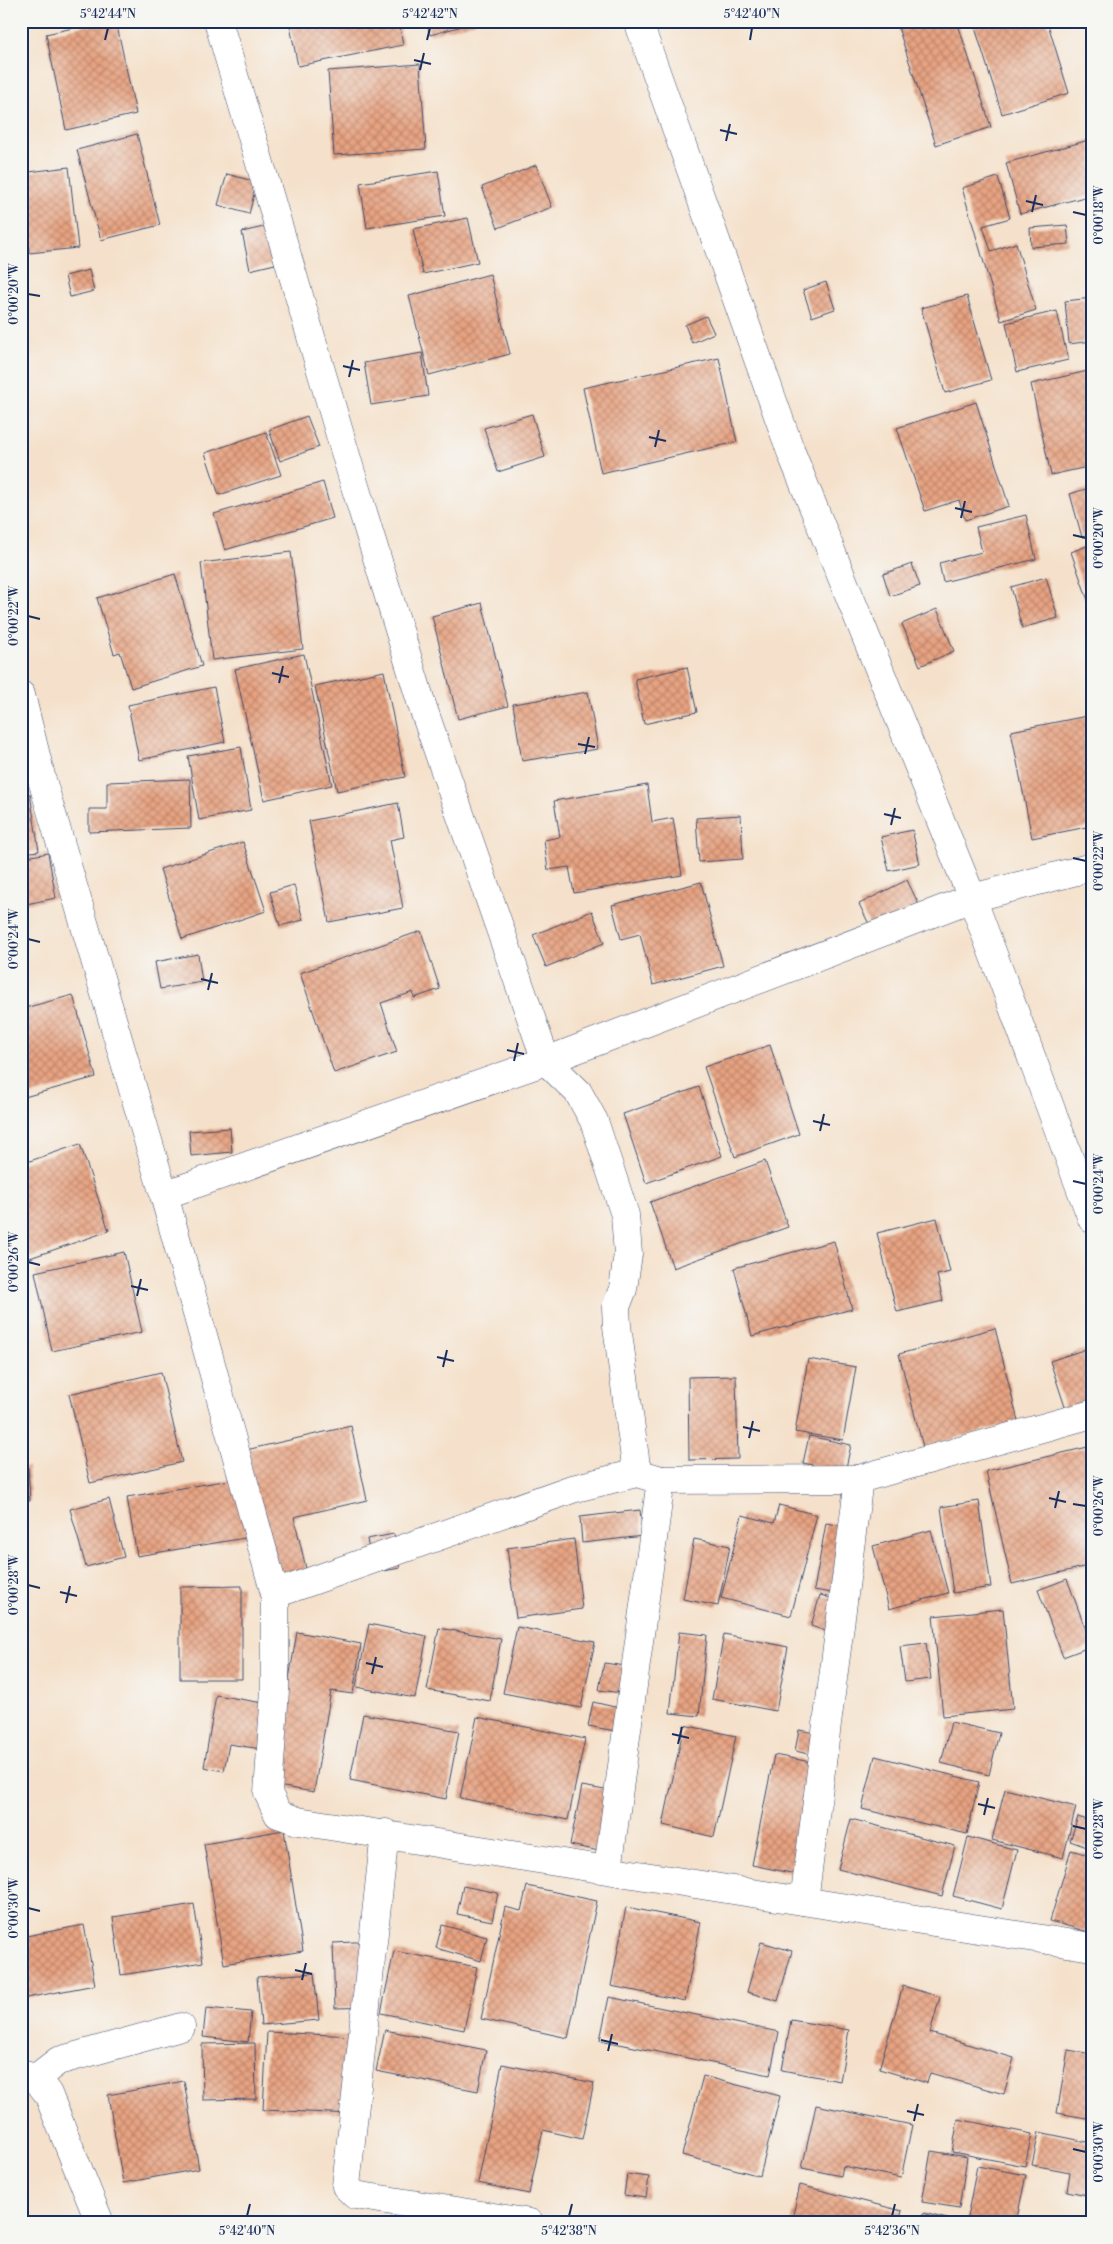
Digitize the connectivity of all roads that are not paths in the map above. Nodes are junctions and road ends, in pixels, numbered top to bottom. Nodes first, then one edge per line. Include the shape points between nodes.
1 (218, 21) edge
2 (638, 21) edge
3 (21, 695) edge
4 (1092, 867) edge
5 (972, 898) junction
6 (546, 1061) junction
7 (164, 1195) junction
8 (1092, 1219) edge
9 (1092, 1414) edge
10 (650, 1476) junction
11 (860, 1479) junction
12 (275, 1594) junction
13 (386, 1833) junction
14 (608, 1869) junction
15 (804, 1901) junction
16 (1092, 1947) edge
17 (181, 2027) dead end
18 (29, 2076) edge
19 (100, 2223) edge
20 (530, 2223) edge

1 - 6 street via 422,705
2 - 5 street via 791,452
3 - 7 street via 42,780
4 - 5 street
5 - 6 street
5 - 8 street
6 - 7 street
6 - 10 street via 578,1092 594,1122 625,1215 628,1254 623,1288 616,1307 617,1326
7 - 12 street
9 - 11 street
10 - 11 street
10 - 12 street via 572,1490
10 - 14 street
11 - 15 street
12 - 13 street via 275,1690 268,1793 278,1814 298,1821
13 - 14 street
13 - 20 street via 346,2186 355,2195
14 - 15 street
15 - 16 street
17 - 18 street via 58,2060
18 - 19 street via 48,2094

